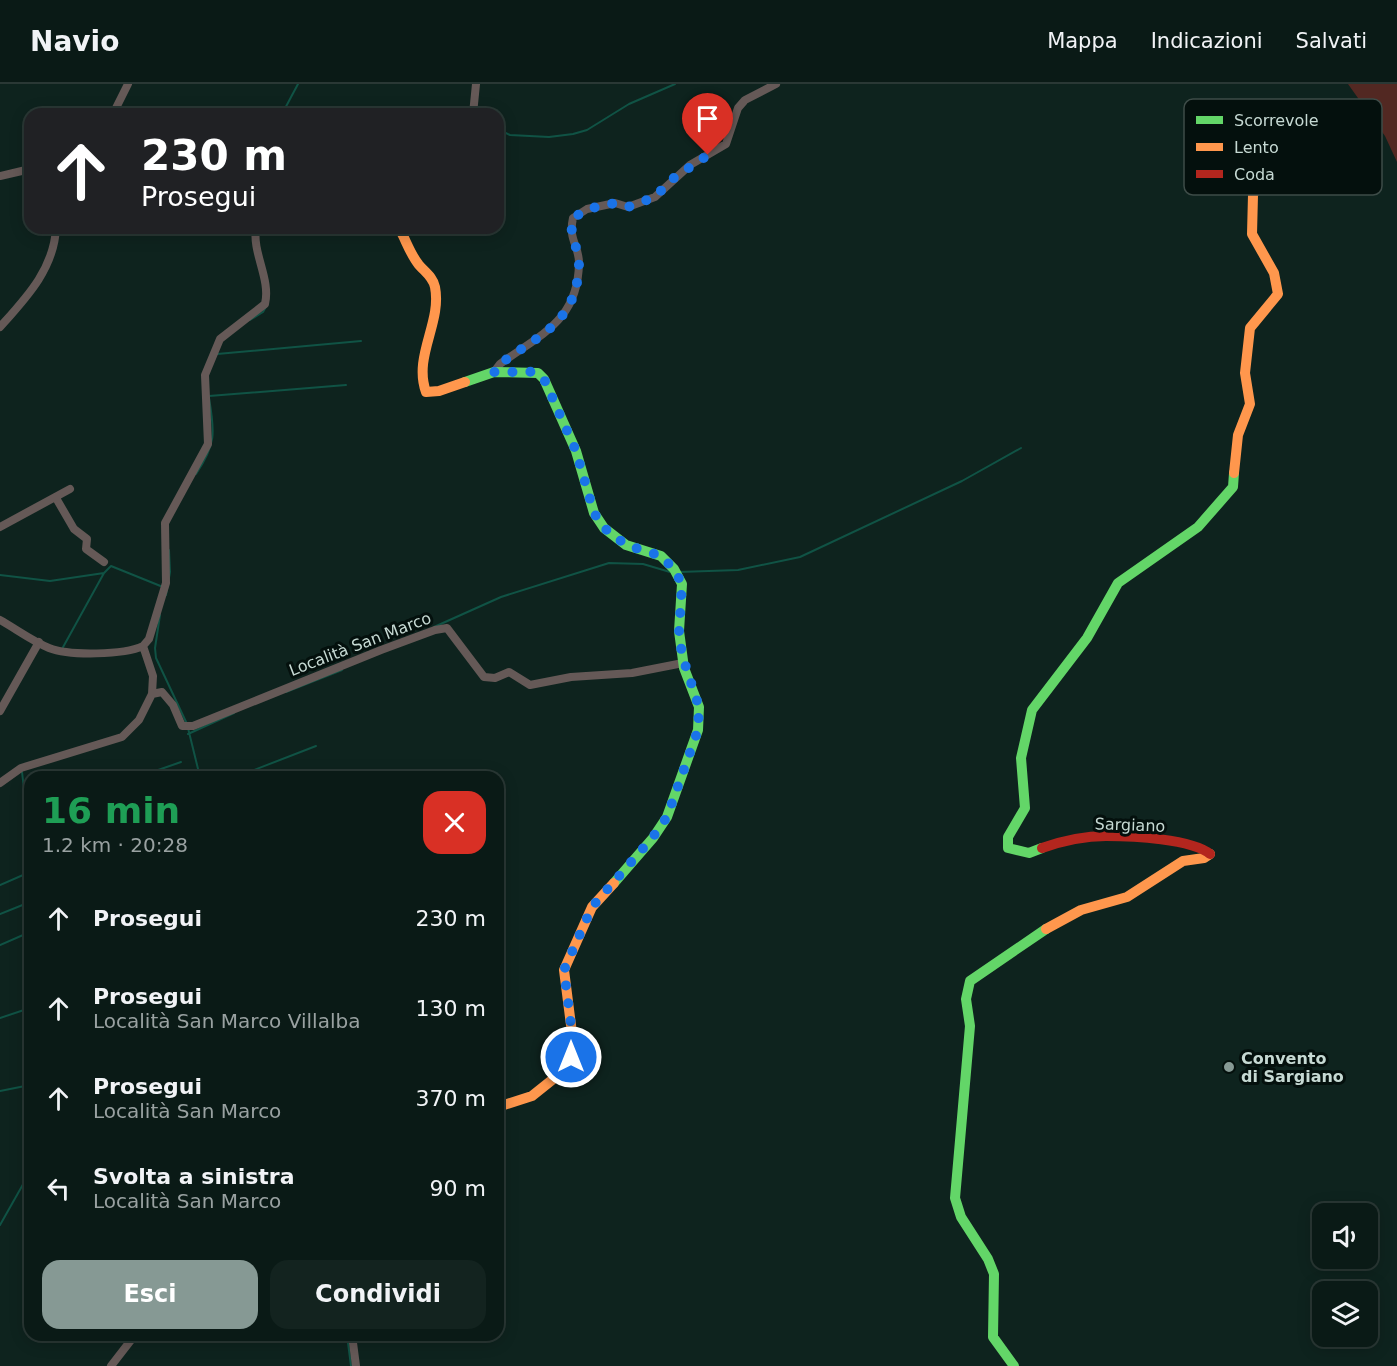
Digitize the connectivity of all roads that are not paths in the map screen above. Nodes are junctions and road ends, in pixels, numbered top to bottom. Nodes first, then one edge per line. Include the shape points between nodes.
1 (128, 84) edge
2 (476, 84) edge
3 (776, 84) edge
4 (116, 108) edge
5 (474, 108) edge
6 (24, 170) edge
7 (0, 176) edge
8 (1253, 195) edge
9 (55, 234) edge
10 (256, 234) edge
11 (402, 234) edge
12 (0, 327) edge
13 (494, 372) junction
14 (70, 489) dead end
15 (56, 498) junction
16 (0, 527) edge
17 (104, 562) dead end
18 (0, 620) edge
19 (39, 642) junction
20 (143, 646) junction
21 (683, 663) junction
22 (152, 694) junction
23 (0, 711) edge
24 (0, 783) edge
25 (504, 1105) edge
26 (130, 1341) edge
27 (353, 1341) edge
28 (111, 1366) edge
29 (356, 1366) edge
30 (1014, 1366) edge

1 - 4 street
2 - 5 street
3 - 13 street via 745,100 738,108 726,144 690,165 655,197 628,207 615,203 588,209 573,218 570,232 579,259 578,287 562,320
6 - 7 street
8 - 30 street, Sargiano via 1252,234 1274,273 1278,294 1250,328 1245,373 1250,404 1238,435 1233,487 1198,527 1118,583 1087,638 1032,710 1021,758 1025,808 1008,837 1008,848 1029,853 1060,842 1105,836 1193,844 1211,854 1182,861 1127,897 1056,922 970,981 966,999 970,1026 955,1198 994,1274 993,1337
9 - 12 street via 47,267
10 - 20 street via 266,299 262,308 220,339 207,365 208,444 165,524 166,583 149,639
11 - 13 street via 435,285 437,301 423,371 426,392
13 - 21 street via 531,370 544,379 576,451 587,496 604,528 626,545 661,556 674,569 682,584 679,632
14 - 15 street
15 - 16 street
15 - 17 street via 74,529 87,539 86,549
18 - 19 street
19 - 20 street via 67,652 114,652
19 - 23 street
20 - 22 street via 153,676
21 - 22 street, Località San Marco via 530,685 509,672 495,678 484,676 447,628 381,650 193,726 182,726 162,692
21 - 25 street via 699,707 698,730 667,817 592,907 564,970 572,1033 567,1068 532,1096
22 - 24 street via 139,720 122,737 21,768
26 - 28 street
27 - 29 street

